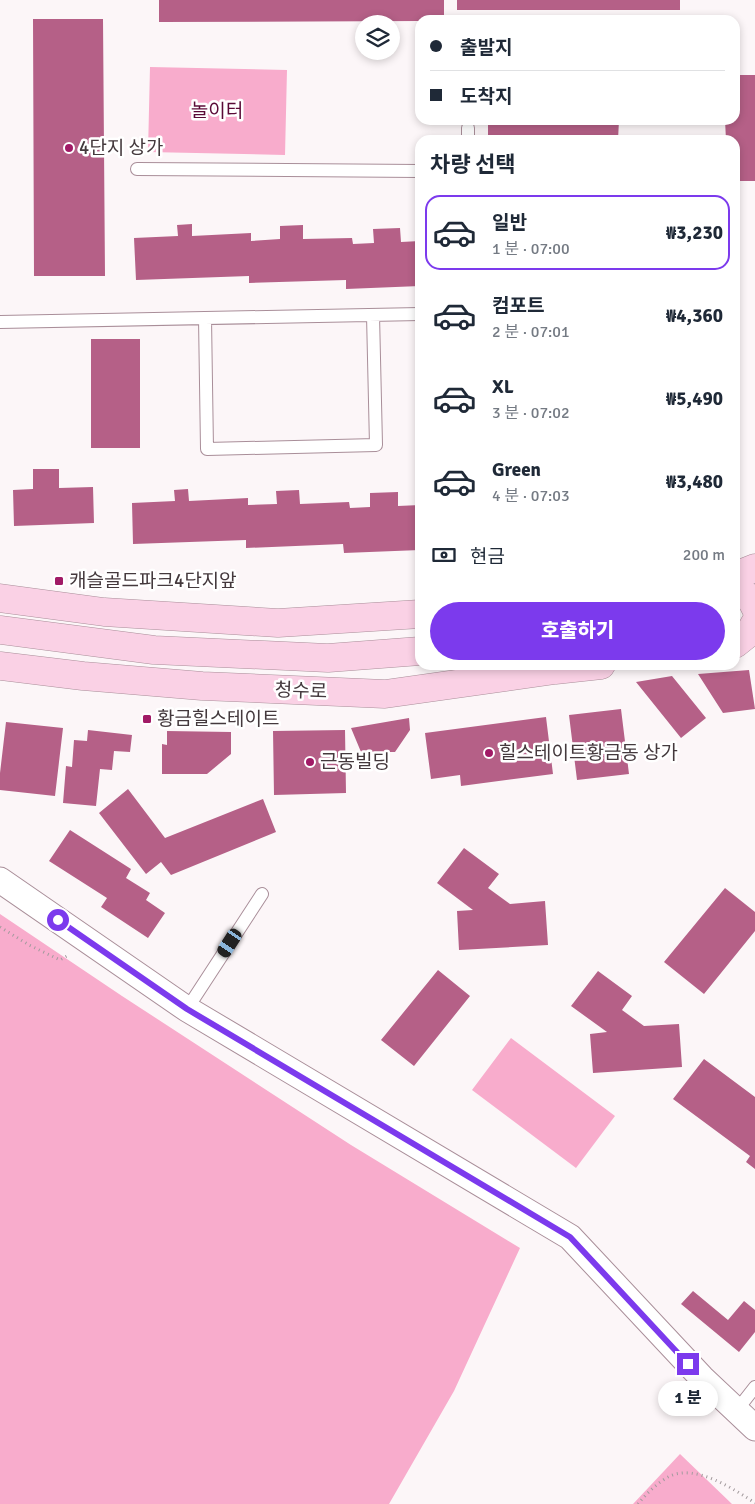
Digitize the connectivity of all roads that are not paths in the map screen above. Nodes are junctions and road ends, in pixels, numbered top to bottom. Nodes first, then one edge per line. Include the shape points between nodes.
1 (137, 169) dead end
2 (415, 171) edge
3 (415, 314) edge
4 (373, 315) junction
5 (205, 318) junction
6 (0, 322) edge
7 (755, 568) edge
8 (740, 575) edge
9 (755, 576) edge
10 (740, 577) edge
11 (740, 592) edge
12 (0, 598) edge
13 (755, 608) edge
14 (740, 610) edge
15 (415, 614) edge
16 (755, 623) edge
17 (0, 630) edge
18 (745, 650) edge
19 (415, 651) edge
20 (0, 666) edge
21 (555, 670) edge
22 (0, 880) edge
23 (262, 894) dead end
24 (187, 1009) junction
25 (755, 1387) edge
26 (736, 1410) junction
27 (755, 1428) edge

1 - 2 lane
3 - 4 lane
4 - 5 lane
4 - 5 lane via 376,445 227,448 207,448
5 - 6 lane
7 - 8 main road
9 - 10 main road
11 - 13 main road via 746,594
12 - 15 main road via 104,612 278,622
13 - 14 main road
16 - 18 main road
17 - 19 main road, 청수로 via 164,650 328,658
20 - 21 main road, 청수로 via 202,686 385,694
22 - 24 street
23 - 24 lane
24 - 26 street via 570,1237
25 - 26 lane
26 - 27 street

